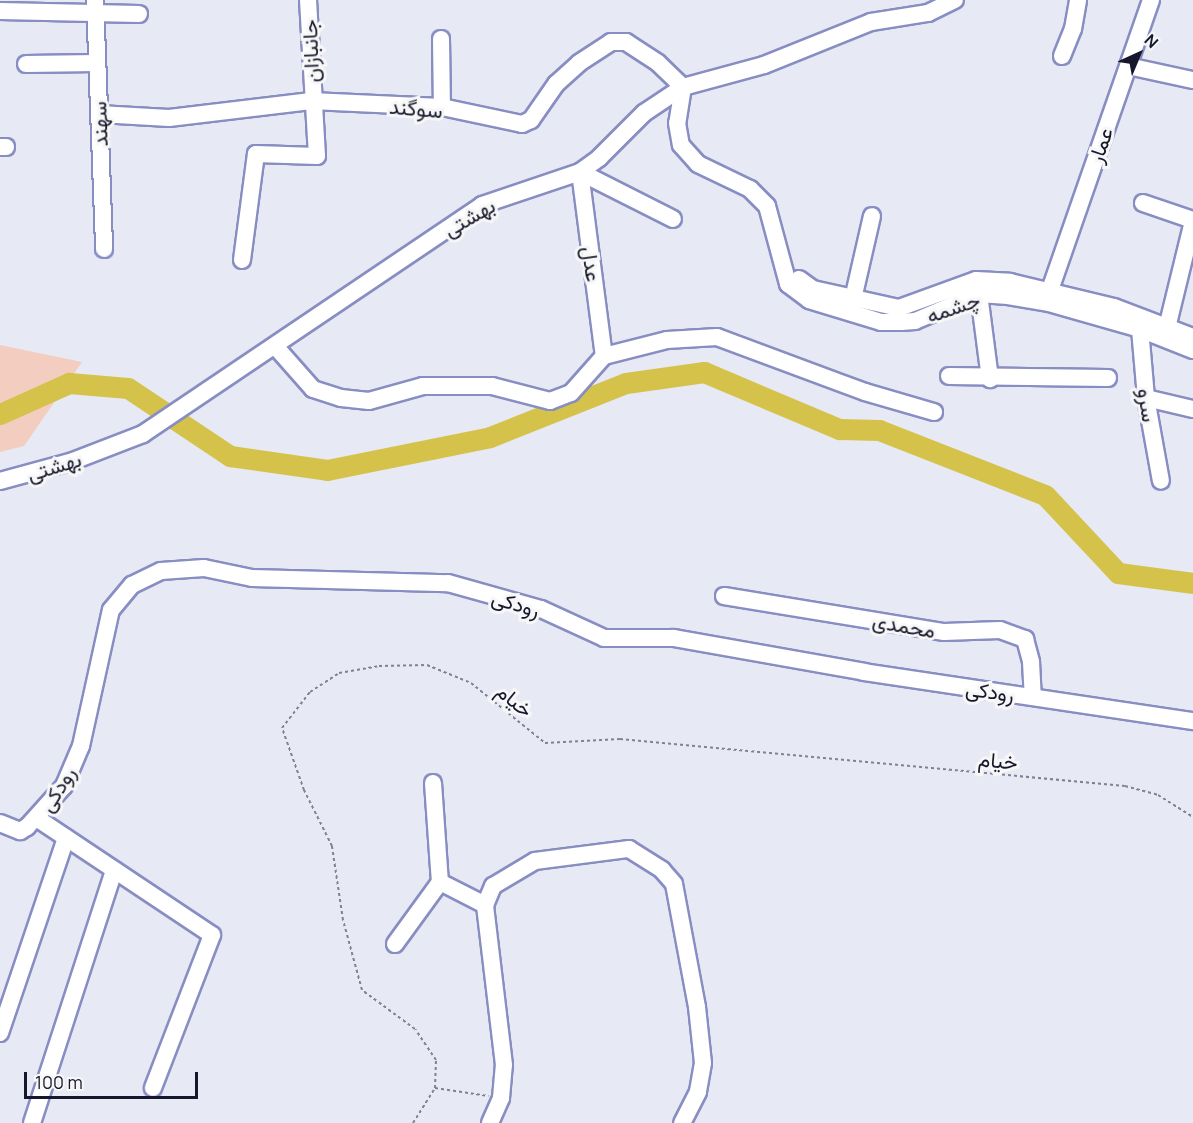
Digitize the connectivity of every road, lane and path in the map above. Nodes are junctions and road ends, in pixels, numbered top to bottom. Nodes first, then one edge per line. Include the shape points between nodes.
1 (308, 0) edge
2 (955, 0) edge
3 (1078, 0) edge
4 (1150, 0) edge
5 (95, 7) edge
6 (0, 11) edge
7 (139, 14) dead end
8 (441, 39) dead end
9 (1062, 56) dead end
10 (97, 63) junction
11 (26, 64) dead end
12 (1128, 66) junction
13 (1193, 80) edge
14 (683, 87) junction
15 (312, 101) junction
16 (442, 107) junction
17 (99, 114) junction
18 (579, 172) junction
19 (1143, 203) dead end
20 (872, 216) dead end
21 (673, 219) dead end
22 (1193, 221) edge
23 (779, 248) junction
24 (104, 249) dead end
25 (242, 261) dead end
26 (1050, 290) junction
27 (979, 294) junction
28 (853, 299) junction
29 (1140, 329) junction
30 (1166, 331) junction
31 (1193, 337) edge
32 (275, 346) junction
33 (1193, 350) edge
34 (604, 356) junction
35 (949, 376) dead end
36 (1108, 378) dead end
37 (990, 379) junction
38 (1146, 398) junction
39 (1193, 409) edge
40 (934, 412) dead end
41 (0, 481) edge
42 (1161, 481) dead end
43 (724, 596) dead end
44 (1033, 697) junction
45 (1193, 721) edge
46 (433, 783) dead end
47 (1193, 817) edge
48 (38, 819) junction
49 (0, 824) edge
50 (66, 838) junction
51 (114, 870) junction
52 (440, 882) junction
53 (485, 905) junction
54 (395, 944) dead end
55 (0, 1033) edge
56 (153, 1088) dead end
57 (435, 1088) junction
58 (501, 1098) junction
59 (32, 1123) edge
60 (413, 1123) edge
61 (489, 1123) edge
62 (682, 1123) edge

1 - 15 street, جانبازان
2 - 14 street, بهشتی via 928,13 871,22 764,64
3 - 9 street via 1073,29
4 - 12 street, عمار
5 - 6 street
5 - 7 street
5 - 10 street, سهند
8 - 16 street
10 - 11 street
10 - 17 street, سهند
12 - 13 street
12 - 26 street, عمار
14 - 16 street, سوگند via 658,63 626,42 617,41 579,63 556,84 531,120 522,124
14 - 18 street, بهشتی via 644,113 599,158
14 - 23 street, چشمه via 677,123 681,145 698,164 750,189 767,206
15 - 16 street, سوگند
15 - 17 street, سوگند via 169,118
15 - 25 street, جانبازان via 317,156 256,154
17 - 24 street, سهند
18 - 21 street
18 - 32 street, بهشتی via 482,205
18 - 34 street, عدل
19 - 22 street
20 - 28 street
22 - 30 street
23 - 27 street, چشمه via 788,284 797,293 882,322 915,321
23 - 28 street, چشمه via 804,284
26 - 28 street, چشمه via 976,280 899,308
26 - 30 street, چشمه
27 - 29 street, چشمه via 1049,303
27 - 37 street
29 - 30 street, چشمه
29 - 38 street, سرو
30 - 31 street, چشمه
30 - 33 street, چشمه
32 - 34 street via 313,390 361,402 423,386 502,386 550,401 571,393
32 - 41 street, بهشتی via 143,434 73,461
34 - 40 street via 668,340 717,337 865,392
35 - 37 street
36 - 37 street
38 - 39 street
38 - 42 street, سرو
43 - 44 street, محمدی via 944,632 1000,630 1025,639 1032,662
44 - 45 street, رودکی
44 - 48 street, رودکی via 674,638 604,638 540,609 448,583 252,578 204,568 161,571 132,585 111,610 81,746 64,786
46 - 52 street
47 - 57 path, خیام via 1158,795 1125,786 620,739 545,743 471,683 427,664 339,673 310,692 282,728 304,790 332,846 343,921 362,990 415,1029 436,1060
48 - 49 street, رودکی via 20,831
48 - 50 street
50 - 51 street
50 - 55 street
51 - 56 street via 212,935
51 - 59 street
52 - 53 street
52 - 54 street
53 - 58 street via 503,1045
53 - 62 street via 493,886 535,861 629,849 662,870 674,884 697,1006 703,1063 698,1092
57 - 58 path
57 - 60 path
58 - 61 street

